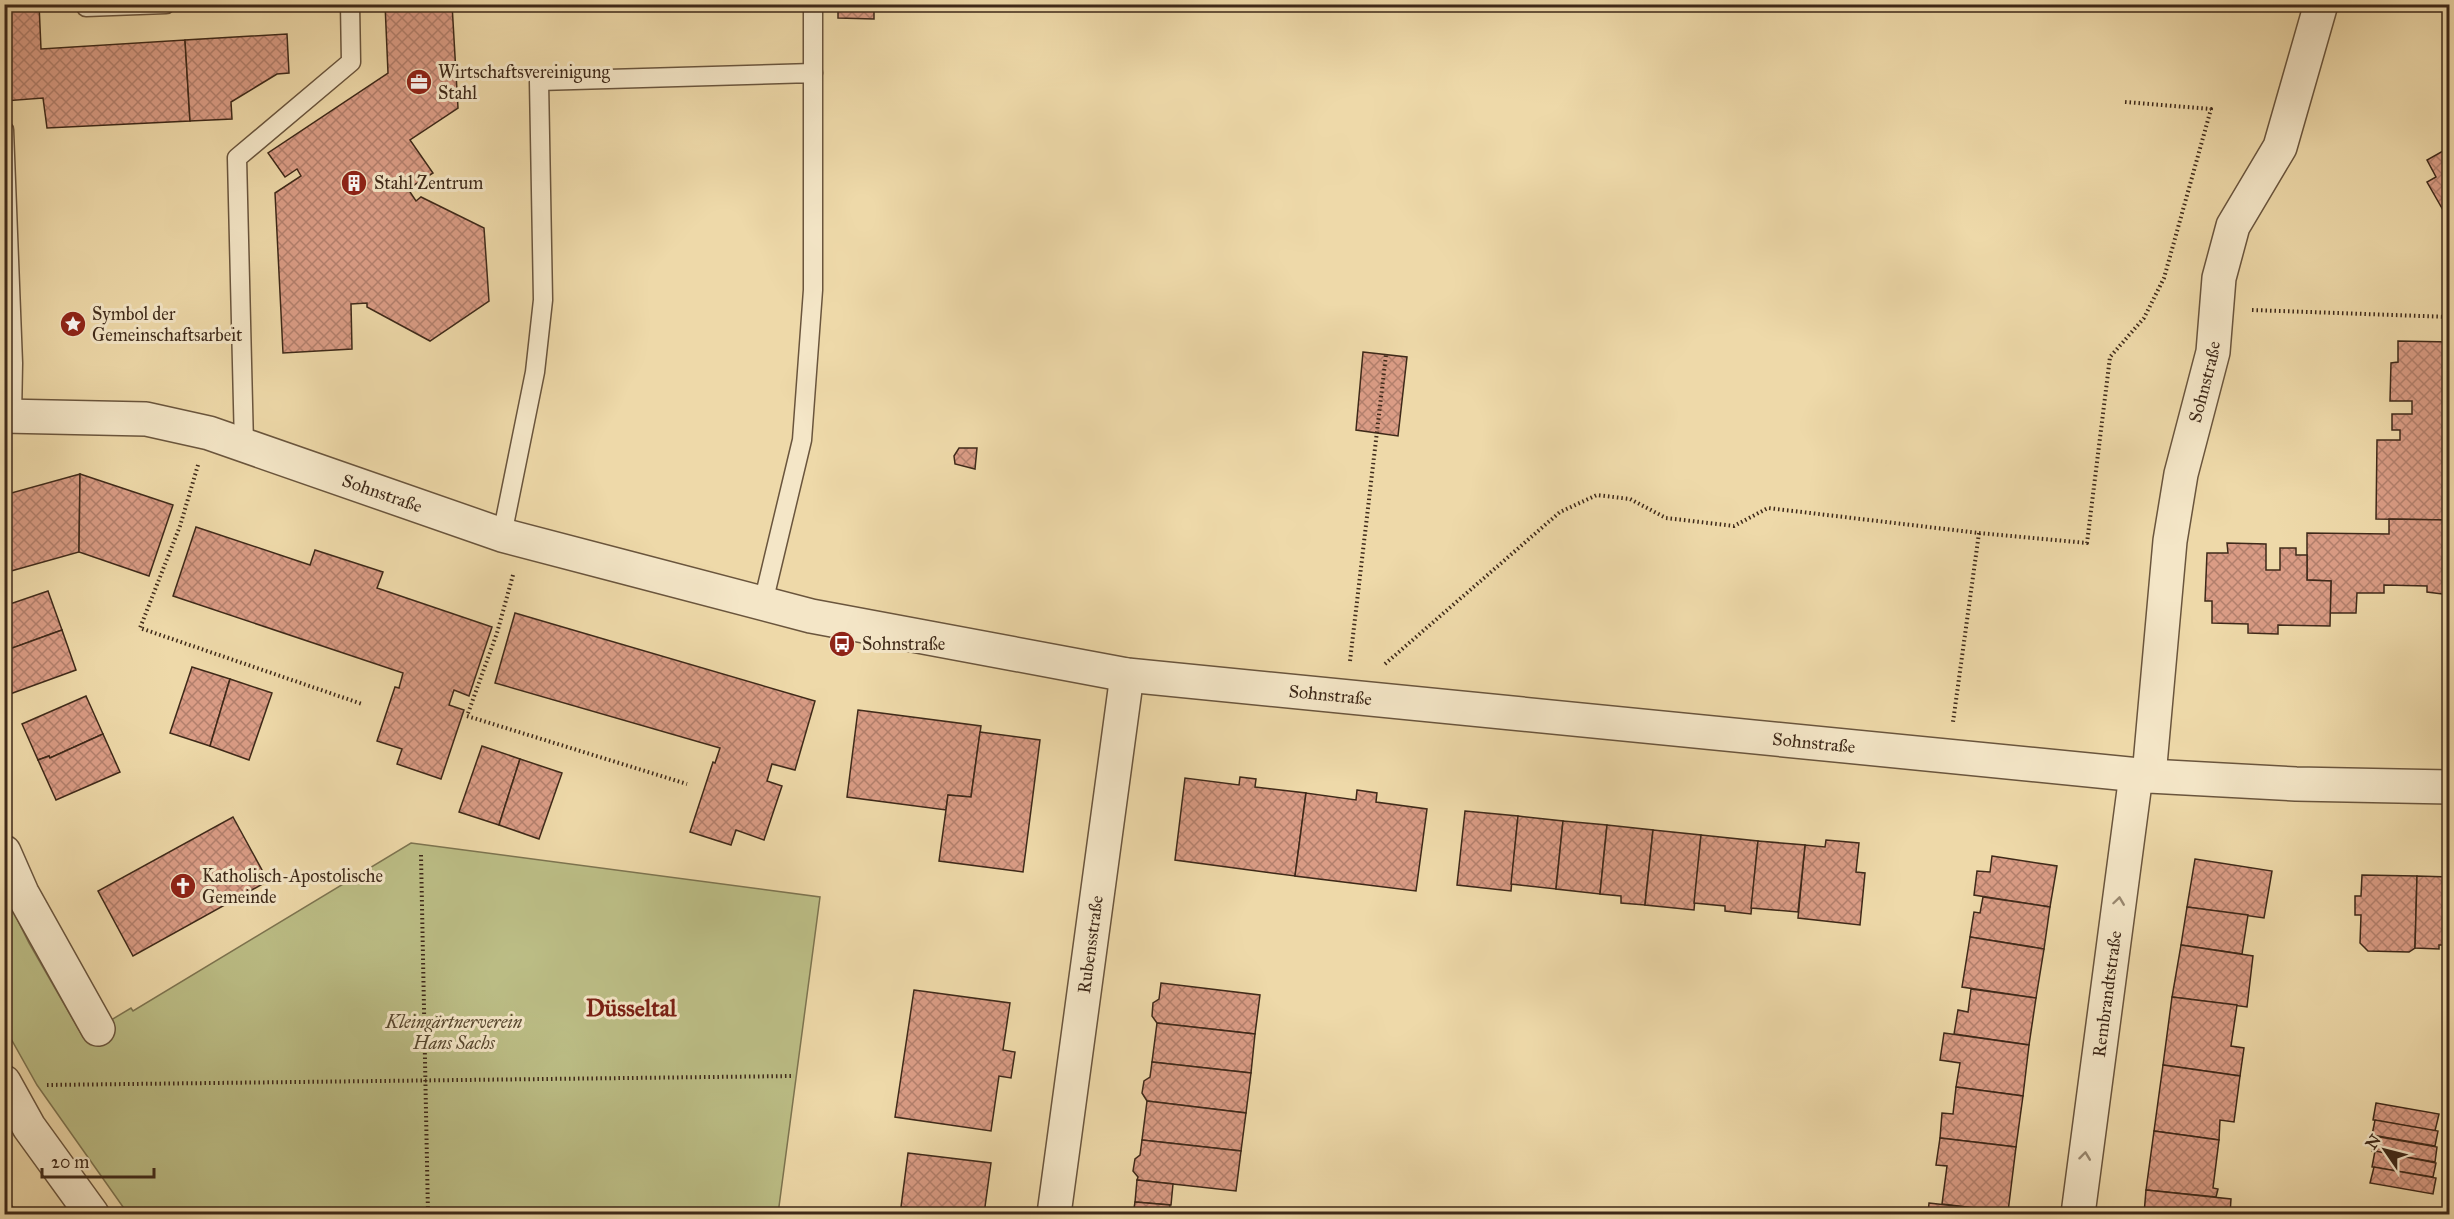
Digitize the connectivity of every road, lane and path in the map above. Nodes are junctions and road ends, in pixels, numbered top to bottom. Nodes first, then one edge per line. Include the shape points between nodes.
1 (86, 4) edge
2 (166, 4) edge
3 (350, 4) edge
4 (813, 4) edge
5 (2321, 4) edge
6 (813, 73) junction
7 (2125, 102) dead end
8 (4, 130) edge
9 (2217, 309) junction
10 (2450, 317) edge
11 (1386, 355) dead end
12 (8, 417) edge
13 (209, 434) junction
14 (244, 445) junction
15 (1979, 533) junction
16 (513, 537) junction
17 (763, 603) junction
18 (1127, 675) junction
19 (1346, 698) junction
20 (362, 704) dead end
21 (1948, 756) junction
22 (2143, 776) junction
23 (687, 784) dead end
24 (2450, 787) edge
25 (4, 852) edge
26 (421, 855) dead end
27 (98, 1029) dead end
28 (794, 1076) dead end
29 (425, 1080) junction
30 (6, 1085) edge
31 (92, 1215) edge
32 (428, 1215) edge
33 (1054, 1215) edge
34 (2078, 1215) edge

1 - 2 lane
3 - 14 lane via 351,62 237,158
4 - 6 lane
5 - 9 street, Sohnstraße via 2280,147 2234,226 2219,278
6 - 16 lane via 538,81 543,300
6 - 17 lane via 813,290 802,440
7 - 15 path via 2211,109 2164,278 2144,318 2110,357 2087,543
8 - 12 lane via 13,363
9 - 10 path
9 - 22 street, Sohnstraße via 2214,352 2181,474 2170,541
11 - 19 path
12 - 13 street, Sohnstraße via 146,419
13 - 14 street, Sohnstraße
13 - 20 path via 180,526 140,628
14 - 16 street, Sohnstraße
15 - 19 path via 1768,508 1734,526 1666,518 1630,499 1597,495 1560,512
15 - 21 path
16 - 17 street, Sohnstraße
16 - 23 path via 497,633 467,716
17 - 18 street, Sohnstraße via 855,625
18 - 19 street, Sohnstraße
18 - 33 street, Rubensstraße
19 - 21 street, Sohnstraße
21 - 22 street, Sohnstraße
22 - 24 street, Sohnstraße
34 -> 22 street, Rembrandtstraße
25 - 27 street via 22,893
26 - 29 path
28 - 29 path
29 - 30 path
29 - 32 path
30 - 31 street via 29,1127

